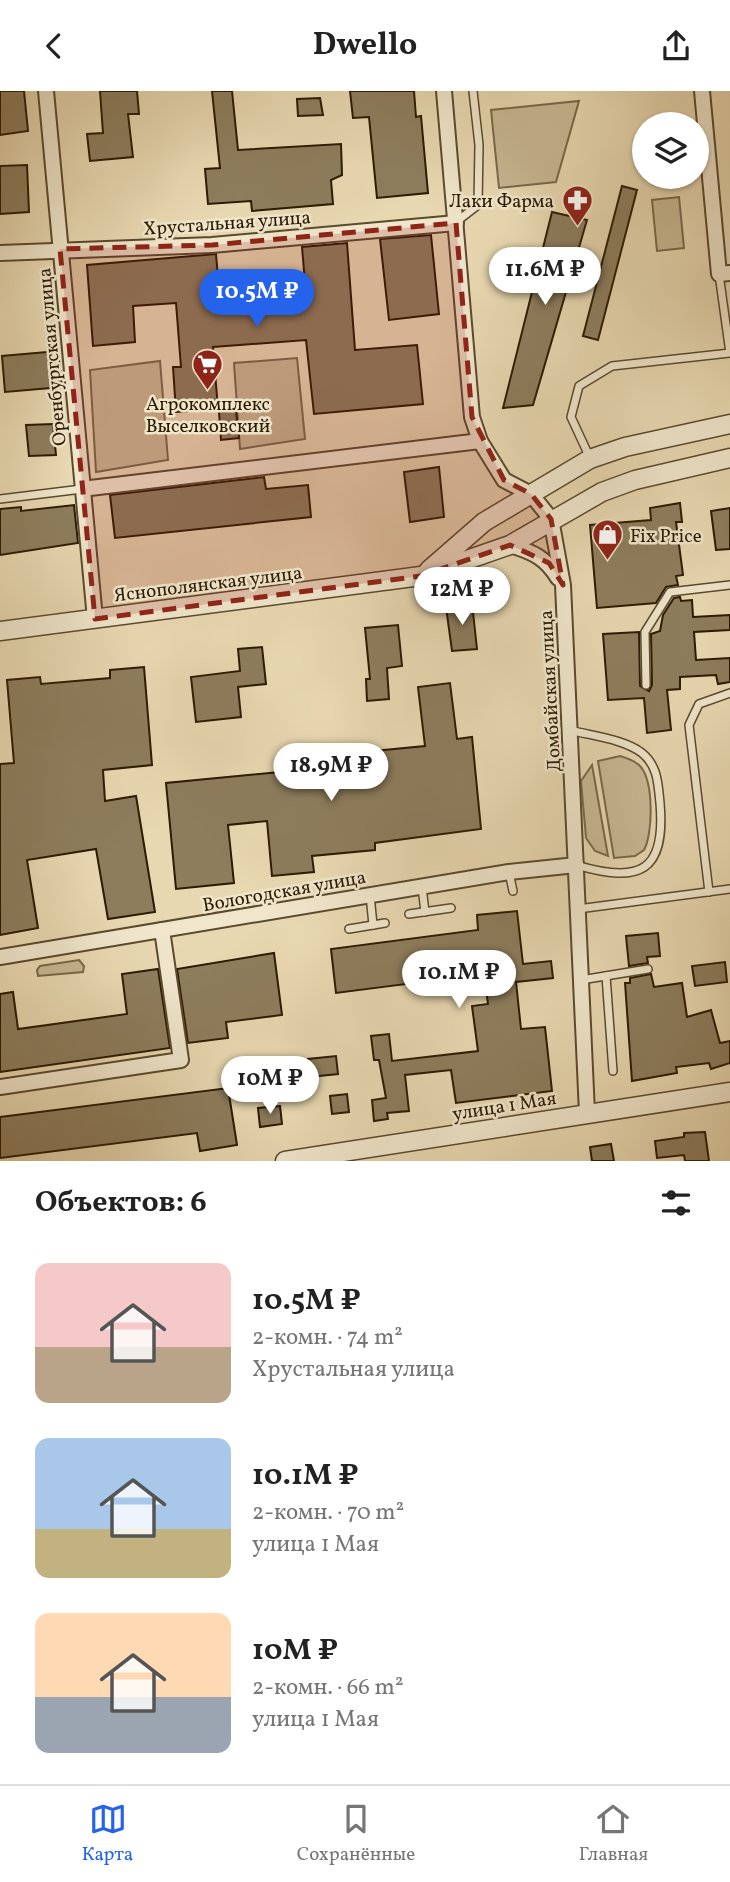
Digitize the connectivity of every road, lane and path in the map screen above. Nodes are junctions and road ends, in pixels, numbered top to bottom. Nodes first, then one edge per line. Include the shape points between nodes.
1 (46, 91) edge
2 (444, 91) edge
3 (473, 91) edge
4 (702, 91) edge
5 (456, 223) junction
6 (61, 249) junction
7 (0, 253) edge
8 (725, 274) edge
9 (730, 424) edge
10 (711, 428) junction
11 (480, 440) junction
12 (590, 459) junction
13 (723, 459) edge
14 (82, 489) junction
15 (531, 494) junction
16 (0, 499) edge
17 (551, 519) junction
18 (510, 545) junction
19 (421, 576) junction
20 (563, 585) junction
21 (730, 585) edge
22 (96, 619) junction
23 (0, 631) edge
24 (646, 685) dead end
25 (730, 693) edge
26 (570, 730) junction
27 (576, 865) junction
28 (509, 872) junction
29 (422, 887) junction
30 (730, 889) edge
31 (513, 891) dead end
32 (709, 892) junction
33 (370, 895) junction
34 (451, 908) dead end
35 (578, 909) junction
36 (425, 912) junction
37 (409, 914) dead end
38 (385, 923) dead end
39 (373, 925) junction
40 (349, 929) dead end
41 (162, 930) junction
42 (0, 957) edge
43 (648, 969) dead end
44 (606, 976) junction
45 (581, 980) junction
46 (613, 1071) dead end
47 (0, 1087) edge
48 (730, 1092) edge
49 (587, 1113) junction
50 (386, 1153) edge
51 (285, 1161) edge

1 - 6 street, Оренбургская улица
2 - 5 street, Домбайская улица
3 - 5 lane via 479,145 478,205
4 - 8 street
5 - 6 street, Хрустальная улица via 212,245
5 - 11 street, Домбайская улица via 472,418
6 - 7 street, Хрустальная улица
6 - 14 street, Оренбургская улица
8 - 12 lane via 730,353 612,366 579,386 571,417
9 - 10 street
10 - 12 street
10 - 13 street
11 - 14 street
11 - 15 street, Домбайская улица via 504,480
12 - 15 street
13 - 17 street, Яснополянская улица via 624,484
14 - 16 lane
14 - 22 street, Оренбургская улица
15 - 17 street, Домбайская улица
15 - 19 street via 484,521
17 - 18 street, Яснополянская улица
17 - 20 street, Домбайская улица
18 - 19 street, Яснополянская улица
18 - 20 street via 532,551 549,563
19 - 22 street, Яснополянская улица
20 - 26 street, Домбайская улица
21 - 24 lane via 670,592 645,632
22 - 23 street, Яснополянская улица
25 - 32 lane via 699,704 689,725
26 - 27 street, Домбайская улица
26 - 27 lane via 628,745 648,758 658,781 662,826 657,855 647,866 618,873
27 - 28 street, Вологодская улица
27 - 35 street, Домбайская улица
28 - 29 street, Вологодская улица
28 - 31 lane
29 - 33 street, Вологодская улица
29 - 36 lane
30 - 32 lane
32 - 35 lane
33 - 39 lane
33 - 41 street, Вологодская улица
34 - 36 lane
35 - 45 street, Домбайская улица
36 - 37 lane
38 - 39 lane
39 - 40 lane
41 - 42 street, Вологодская улица
41 - 47 street via 181,1060
43 - 44 lane
44 - 45 lane
44 - 46 lane
45 - 49 street, Домбайская улица
48 - 49 street, улица 1 Мая
49 - 50 street, улица 1 Мая
50 - 51 street, улица 1 Мая

